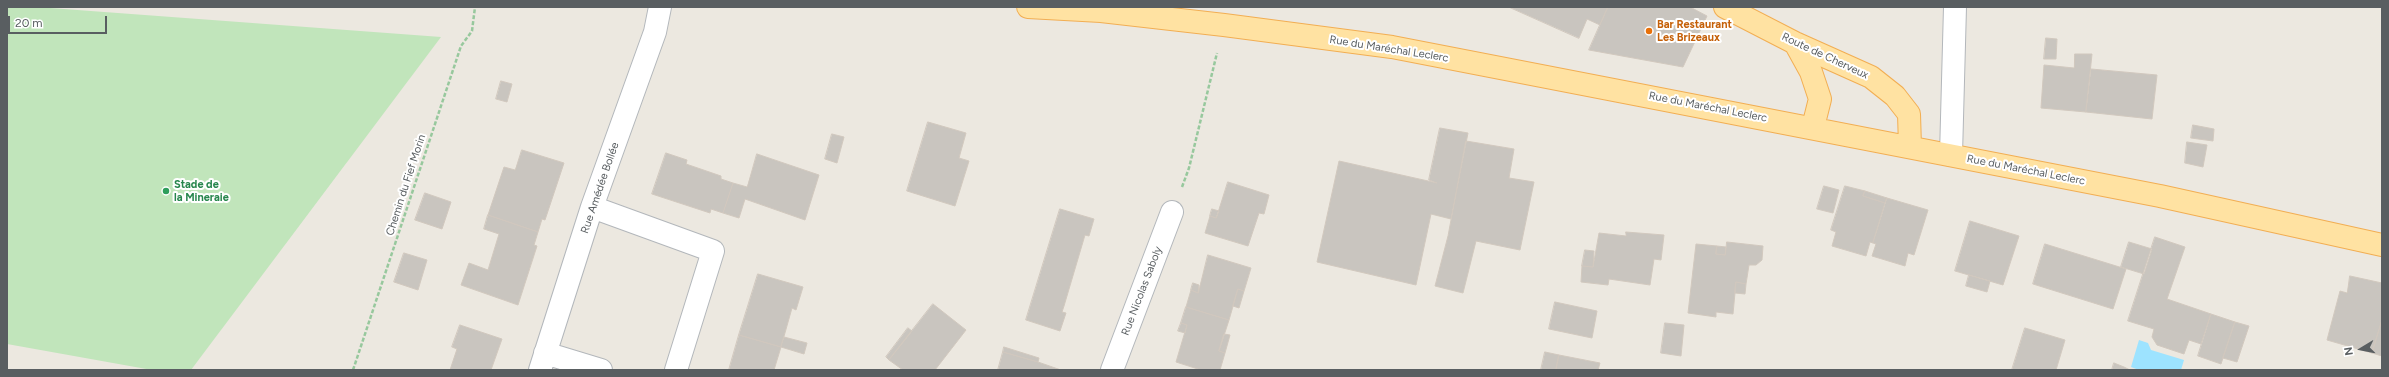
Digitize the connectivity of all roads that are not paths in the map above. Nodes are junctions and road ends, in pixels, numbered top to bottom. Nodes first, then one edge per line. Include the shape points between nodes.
1 (660, 7) edge
2 (1028, 7) edge
3 (1725, 7) edge
4 (1955, 7) edge
5 (1795, 44) junction
6 (1813, 127) junction
7 (1910, 146) junction
8 (1951, 155) junction
9 (592, 207) junction
10 (1172, 212) road end
11 (2382, 245) edge
12 (543, 362) edge
13 (601, 370) edge
14 (676, 370) edge
15 (1112, 370) edge

1 - 9 street, Rue Amédée Bollée via 655,32
2 - 6 main road, Rue du Maréchal Leclerc via 1101,11 1392,48
3 - 5 main road, Route de Cherveux
4 - 8 street
5 - 6 main road via 1811,72 1820,99
5 - 7 main road, Route de Cherveux via 1871,77 1895,96 1908,114
6 - 7 main road, Rue du Maréchal Leclerc
7 - 8 main road, Rue du Maréchal Leclerc
8 - 11 main road, Rue du Maréchal Leclerc via 2168,197
9 - 12 street, Rue Amédée Bollée
9 - 14 street via 712,251
10 - 15 street, Rue Nicolas Saboly
12 - 13 street

